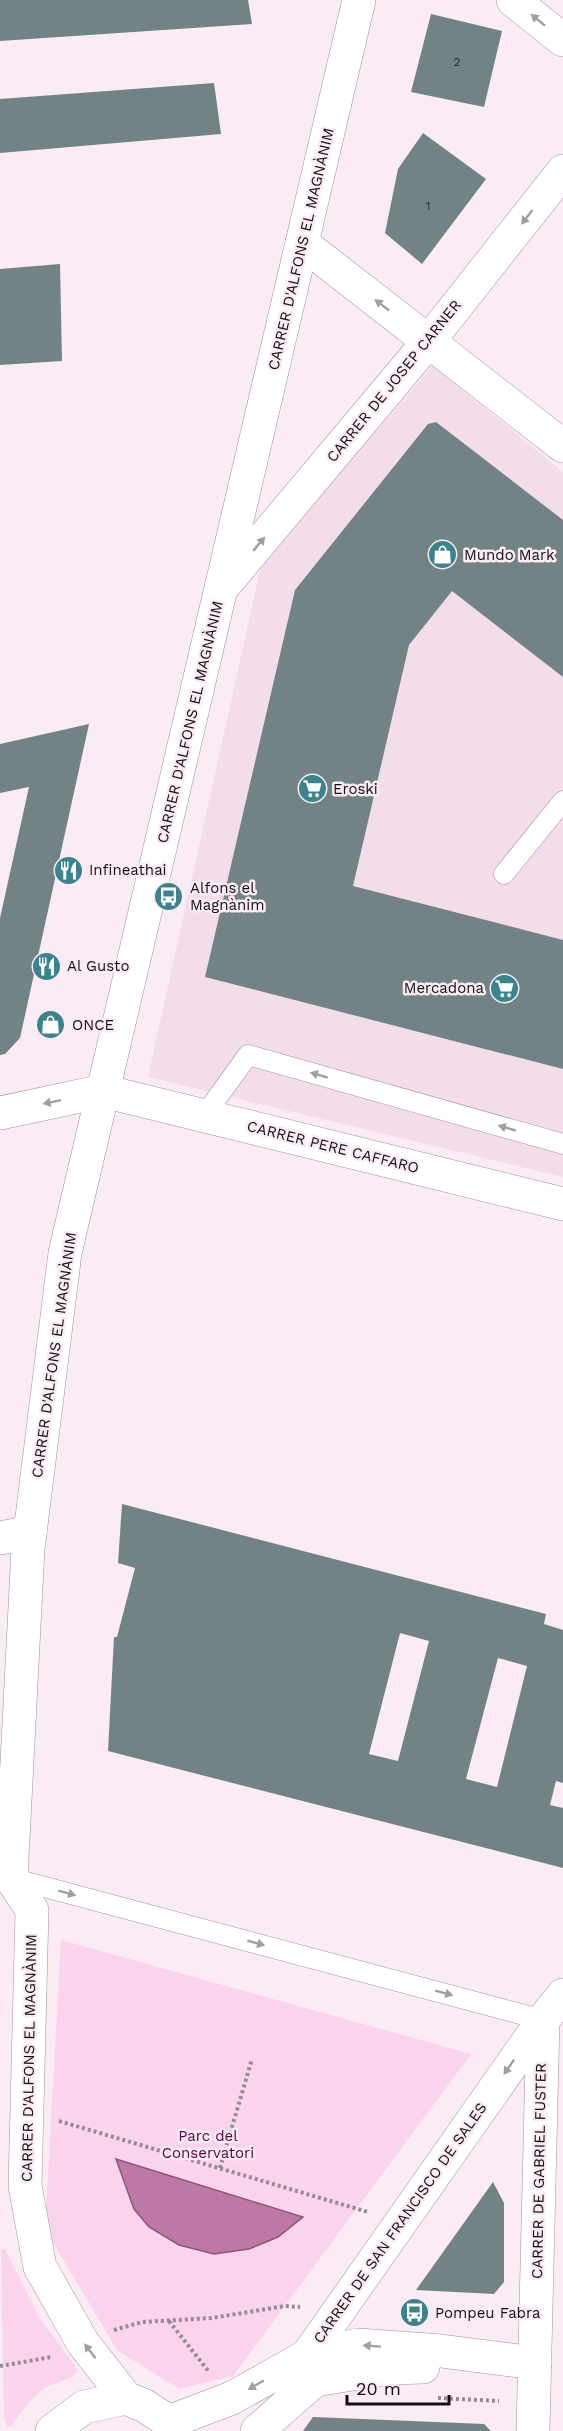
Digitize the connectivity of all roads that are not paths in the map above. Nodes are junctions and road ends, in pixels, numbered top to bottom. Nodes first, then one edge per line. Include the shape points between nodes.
1 (359, 0) edge
2 (513, 0) edge
3 (563, 40) edge
4 (563, 171) edge
5 (302, 243) junction
6 (428, 342) junction
7 (563, 446) edge
8 (221, 589) junction
9 (563, 801) edge
10 (504, 874) dead end
11 (103, 1091) junction
12 (0, 1113) edge
13 (204, 1116) junction
14 (563, 1144) edge
15 (563, 1204) edge
16 (15, 1535) edge
17 (5, 1884) edge
18 (553, 2007) edge
19 (549, 2364) edge
20 (311, 2368) junction
21 (126, 2398) junction
22 (171, 2427) edge
23 (52, 2431) edge
24 (257, 2431) edge
25 (533, 2431) edge

1 - 5 street, CARRER D'ALFONS EL MAGNÀNIM
3 -> 2 street
4 -> 6 street, CARRER DE JOSEP CARNER
6 -> 5 street
5 - 8 street, CARRER D'ALFONS EL MAGNÀNIM
6 - 7 street
8 -> 6 street, CARRER DE JOSEP CARNER
8 - 11 street, CARRER D'ALFONS EL MAGNÀNIM
9 - 10 lane
11 -> 12 street
11 - 13 street, CARRER PERE CAFFARO
11 - 16 street, CARRER D'ALFONS EL MAGNÀNIM via 65,1253
14 -> 13 lane via 248,1054
13 - 15 street, CARRER PERE CAFFARO
16 - 17 street, CARRER D'ALFONS EL MAGNÀNIM
17 -> 18 lane
21 -> 17 street, CARRER D'ALFONS EL MAGNÀNIM via 83,2343 40,2267 25,2186 32,1910
18 - 19 street, CARRER DE GABRIEL FUSTER
18 -> 20 street, CARRER DE SAN FRANCISCO DE SALES via 339,2309
19 - 20 street via 358,2345
19 - 25 street, CARRER DE GABRIEL FUSTER
20 -> 22 street, CARRER DE SAN FRANCISCO DE SALES via 232,2398
20 - 24 street, CARRER DE SAN FRANCISCO DE SALES
21 - 22 street via 145,2406
21 - 23 street via 84,2407

